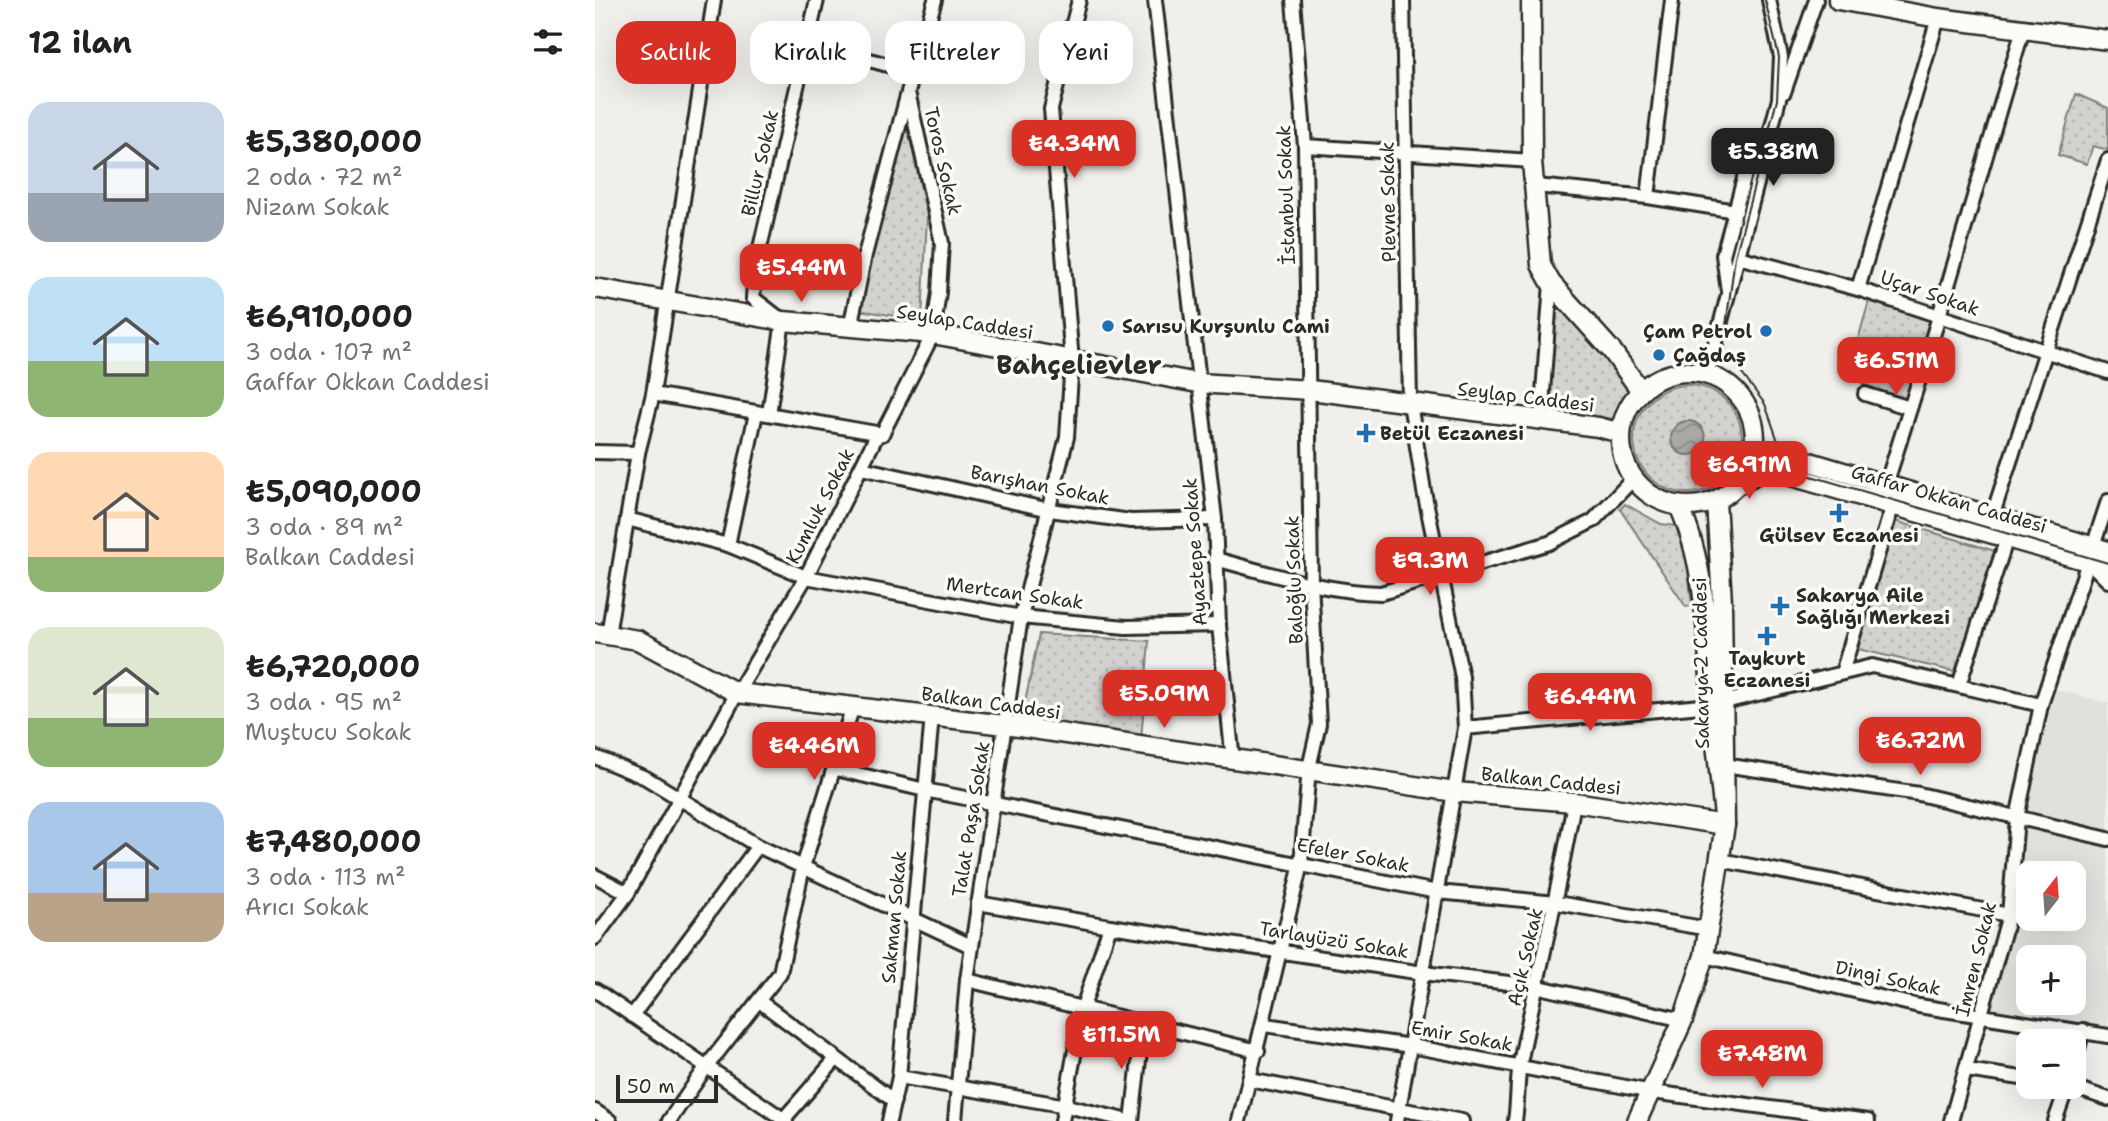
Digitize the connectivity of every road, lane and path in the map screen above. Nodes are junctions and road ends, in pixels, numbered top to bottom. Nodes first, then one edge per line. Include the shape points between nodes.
1 (714, 0) edge
2 (817, 0) edge
3 (935, 0) edge
4 (1079, 0) edge
5 (1155, 0) edge
6 (1293, 0) edge
7 (1403, 0) edge
8 (1531, 0) edge
9 (1672, 0) edge
10 (1769, 0) edge
11 (1816, 0) edge
12 (1838, 0) edge
13 (1916, 7) edge
14 (1938, 18) junction
15 (813, 21) edge
16 (929, 21) edge
17 (2023, 29) junction
18 (2108, 40) edge
19 (798, 84) edge
20 (910, 84) edge
21 (908, 92) junction
22 (1779, 99) junction
23 (1305, 146) junction
24 (1407, 153) junction
25 (1765, 155) junction
26 (1532, 161) junction
27 (2107, 167) edge
28 (1536, 186) junction
29 (1648, 197) junction
30 (1736, 211) junction
31 (1738, 257) junction
32 (1551, 282) junction
33 (595, 288) edge
34 (1858, 289) junction
35 (1728, 291) junction
36 (666, 300) junction
37 (1939, 317) junction
38 (783, 321) junction
39 (850, 328) junction
40 (933, 334) junction
41 (2044, 353) junction
42 (1072, 361) junction
43 (2108, 372) edge
44 (1707, 375) junction
45 (1198, 383) junction
46 (1310, 390) junction
47 (1641, 391) junction
48 (653, 394) junction
49 (1865, 394) dead end
50 (1411, 403) junction
51 (1910, 408) junction
52 (762, 413) junction
53 (1541, 420) junction
54 (1621, 433) junction
55 (882, 434) junction
56 (1754, 450) junction
57 (595, 452) edge
58 (638, 453) junction
59 (861, 468) junction
60 (1633, 479) junction
61 (1739, 485) junction
62 (1886, 485) junction
63 (1716, 501) junction
64 (2108, 501) edge
65 (1893, 504) junction
66 (1678, 506) junction
67 (1050, 510) junction
68 (1991, 517) junction
69 (627, 519) junction
70 (1215, 519) junction
71 (2007, 538) junction
72 (728, 545) junction
73 (2096, 553) edge
74 (1215, 559) junction
75 (2108, 567) edge
76 (806, 577) junction
77 (1444, 577) junction
78 (2108, 581) edge
79 (1311, 583) junction
80 (1021, 617) junction
81 (1219, 625) junction
82 (601, 634) edge
83 (1842, 673) junction
84 (1959, 685) junction
85 (737, 693) junction
86 (1718, 703) junction
87 (2041, 705) junction
88 (853, 706) junction
89 (932, 716) junction
90 (1005, 725) junction
91 (1465, 727) junction
92 (595, 757) edge
93 (1233, 761) junction
94 (1724, 765) junction
95 (1309, 768) junction
96 (836, 769) junction
97 (925, 790) junction
98 (1455, 792) junction
99 (678, 798) junction
100 (1574, 802) junction
101 (992, 804) junction
102 (2017, 818) junction
103 (1725, 825) junction
104 (2108, 839) edge
105 (758, 846) junction
106 (1720, 860) junction
107 (1301, 864) junction
108 (803, 867) junction
109 (595, 876) edge
110 (628, 892) junction
111 (1437, 892) junction
112 (978, 903) junction
113 (1556, 903) junction
114 (2009, 915) junction
115 (913, 919) junction
116 (1110, 926) junction
117 (1709, 929) junction
118 (595, 938) edge
119 (971, 946) junction
120 (1281, 950) junction
121 (1704, 956) junction
122 (1423, 974) junction
123 (967, 980) junction
124 (1535, 986) junction
125 (595, 990) edge
126 (759, 1001) junction
127 (1083, 1007) junction
128 (1983, 1014) junction
129 (632, 1016) junction
130 (1683, 1020) junction
131 (1143, 1025) junction
132 (1265, 1025) junction
133 (2077, 1029) edge
134 (2086, 1030) edge
135 (2107, 1032) edge
136 (1411, 1046) junction
137 (1258, 1051) junction
138 (836, 1059) junction
139 (707, 1066) junction
140 (1520, 1066) junction
141 (1966, 1070) junction
142 (899, 1077) junction
143 (2016, 1077) edge
144 (1250, 1080) junction
145 (960, 1086) junction
146 (2086, 1091) edge
147 (1652, 1092) junction
148 (2063, 1099) edge
149 (2108, 1099) edge
150 (894, 1101) junction
151 (1067, 1106) junction
152 (595, 1111) edge
153 (1398, 1115) edge
154 (610, 1121) edge
155 (669, 1121) edge
156 (784, 1121) edge
157 (889, 1121) edge
158 (955, 1121) edge
159 (1062, 1121) edge
160 (1131, 1121) edge
161 (1239, 1121) edge
162 (1462, 1121) edge
163 (1515, 1121) edge
164 (1637, 1121) edge
165 (1868, 1121) edge
166 (1951, 1121) edge
167 (2055, 1121) edge

1 - 36 street
2 - 15 street, Billur Sokak
3 - 16 street, Toros Sokak
4 - 42 street, Talat Paşa Sokak via 1051,109
5 - 45 street, Ayaztepe Sokak
6 - 23 street, İstanbul Sokak
7 - 24 street, Plevne Sokak
8 - 26 main road
9 - 29 street
10 - 22 street via 1781,57
11 - 22 street
12 - 13 main road
13 - 14 main road
14 - 17 main road
14 - 34 street
17 - 18 main road
17 - 37 street
19 - 38 street, Billur Sokak via 755,270 753,298
20 - 21 street, Toros Sokak
21 - 39 street
21 - 40 street, Toros Sokak via 942,243
22 - 25 street
23 - 24 street
23 - 46 street, İstanbul Sokak
24 - 26 street
24 - 50 street, Plevne Sokak
25 - 30 street via 1746,171
25 - 31 street
26 - 28 main road
27 - 41 street
28 - 29 street
28 - 32 main road via 1541,265
29 - 30 street
30 - 35 street via 1723,255
31 - 34 street, Uçar Sokak
31 - 35 street
32 - 47 main road
32 - 53 street
33 - 36 main road, Seylap Caddesi
34 - 37 street, Uçar Sokak
35 - 44 street
36 - 38 main road, Seylap Caddesi
36 - 48 street
37 - 41 street, Uçar Sokak
37 - 51 street
38 - 39 main road, Seylap Caddesi
38 - 52 street
39 - 40 main road, Seylap Caddesi
40 - 42 main road, Seylap Caddesi
40 - 55 street, Kumluk Sokak
41 - 43 street, Uçar Sokak
41 - 68 street
42 - 45 main road, Seylap Caddesi
42 - 67 street, Talat Paşa Sokak via 1067,437
44 - 47 main road via 1672,374
44 - 56 main road via 1727,384 1742,399 1752,418
45 - 46 main road, Seylap Caddesi
45 - 70 street, Ayaztepe Sokak
46 - 50 main road, Seylap Caddesi
46 - 79 street, Baloğlu Sokak
47 - 54 main road via 1627,410
48 - 52 street
48 - 58 street
49 - 51 street
50 - 53 main road, Seylap Caddesi
50 - 77 street, Plevne Sokak
51 - 62 street
52 - 55 street
52 - 72 street
53 - 54 main road, Seylap Caddesi
54 - 60 main road via 1621,449
55 - 59 street, Kumluk Sokak via 877,435
56 - 61 main road
56 - 62 main road, Gaffar Okkan Caddesi via 1780,453
57 - 58 street
58 - 69 street
59 - 67 street, Barışhan Sokak
59 - 76 street, Kumluk Sokak
60 - 66 main road via 1646,492
60 - 77 street via 1593,521 1549,544
61 - 63 main road
61 - 65 main road, Gaffar Okkan Caddesi via 1759,472 1777,472
62 - 68 main road, Gaffar Okkan Caddesi
63 - 66 main road
63 - 86 main road, Sakarya-2 Caddesi
64 - 73 street, İmren Sokak
65 - 71 main road, Gaffar Okkan Caddesi
65 - 83 street
66 - 86 main road via 1691,533
67 - 70 street, Barışhan Sokak via 1131,521
67 - 80 street, Talat Paşa Sokak
68 - 73 main road, Gaffar Okkan Caddesi
69 - 72 street, Mertcan Sokak
69 - 82 street
70 - 74 street, Ayaztepe Sokak
71 - 73 main road, Gaffar Okkan Caddesi
71 - 84 street
72 - 76 street, Mertcan Sokak
73 - 75 main road, Gaffar Okkan Caddesi
73 - 78 street
73 - 87 street, İmren Sokak
74 - 79 street
74 - 81 street, Ayaztepe Sokak
76 - 80 street, Mertcan Sokak
76 - 85 street, Kumluk Sokak
77 - 79 street via 1381,593
77 - 91 street, Plevne Sokak via 1462,677
79 - 95 street, Baloğlu Sokak via 1319,724
80 - 81 street, Mertcan Sokak via 1126,627
80 - 90 street, Talat Paşa Sokak
81 - 93 street, Ayaztepe Sokak
82 - 85 main road, Balkan Caddesi via 638,640
83 - 84 street via 1872,666
83 - 86 street
84 - 87 street
85 - 88 main road, Balkan Caddesi
85 - 99 street, Kumluk Sokak
86 - 91 street
86 - 94 main road, Sakarya-2 Caddesi
86 - 103 main road, Sakarya-2 Caddesi
87 - 102 street, İmren Sokak
88 - 89 main road, Balkan Caddesi
88 - 96 street
89 - 90 main road, Balkan Caddesi
89 - 97 street, Sakman Sokak
90 - 93 main road, Balkan Caddesi
90 - 101 street, Talat Paşa Sokak
91 - 98 street, Plevne Sokak
92 - 99 street via 646,778
93 - 95 main road, Balkan Caddesi
94 - 102 street via 1919,794
94 - 103 main road, Sakarya-2 Caddesi
95 - 98 main road, Balkan Caddesi
95 - 107 street, Baloğlu Sokak
96 - 97 street, Efeler Sokak
96 - 108 street
97 - 101 street, Efeler Sokak
97 - 115 street, Sakman Sokak
98 - 100 main road, Balkan Caddesi
98 - 111 street, Plevne Sokak
99 - 105 street
99 - 110 street, Kumluk Sokak
100 - 103 main road, Balkan Caddesi
100 - 113 street, Açık Sokak
101 - 107 street, Efeler Sokak
101 - 112 street, Talat Paşa Sokak
102 - 104 street
102 - 114 street, İmren Sokak
103 - 106 main road, Sakarya-2 Caddesi
105 - 108 street
105 - 129 street
106 - 114 street
106 - 117 main road, Sakarya-2 Caddesi
107 - 111 street, Efeler Sokak
107 - 120 street, Baloğlu Sokak
108 - 115 street
108 - 126 street via 780,973
109 - 110 street
110 - 118 street, Kumluk Sokak
111 - 113 street, Efeler Sokak
111 - 122 street, Plevne Sokak
112 - 116 street, Tarlayüzü Sokak
112 - 119 street, Talat Paşa Sokak
113 - 117 street, Efeler Sokak
113 - 124 street, Açık Sokak
114 - 128 street, İmren Sokak
115 - 119 street
115 - 142 street, Sakman Sokak
116 - 120 street, Tarlayüzü Sokak
116 - 127 street
117 - 121 main road, Sakarya-2 Caddesi
119 - 123 street, Talat Paşa Sokak
120 - 122 street, Tarlayüzü Sokak
120 - 132 street, Baloğlu Sokak
121 - 128 street, Dingi Sokak via 1919,1006
121 - 130 main road, Sakarya-2 Caddesi
122 - 124 street, Tarlayüzü Sokak
122 - 136 street, Plevne Sokak
123 - 127 street
123 - 145 street, Talat Paşa Sokak
124 - 130 street, Tarlayüzü Sokak
124 - 140 street, Açık Sokak
125 - 129 street
126 - 138 street
126 - 139 street
127 - 131 street
127 - 151 street
128 - 133 street, Dingi Sokak
128 - 141 street, İmren Sokak
129 - 139 street
130 - 147 main road, Sakarya-2 Caddesi
131 - 137 street
131 - 160 street
132 - 136 street, Emir Sokak
132 - 137 street, Baloğlu Sokak
134 - 135 street, Dingi Sokak
136 - 140 street, Emir Sokak
136 - 153 street, Plevne Sokak
137 - 144 street, Baloğlu Sokak
138 - 150 street
138 - 156 street
139 - 155 street
139 - 156 street
140 - 147 street, Emir Sokak
140 - 163 street, Açık Sokak
141 - 143 street
141 - 166 street, İmren Sokak
142 - 145 street
142 - 150 street, Sakman Sokak
144 - 153 street
144 - 161 street, Baloğlu Sokak
145 - 151 street
145 - 158 street, Talat Paşa Sokak
146 - 149 street
147 - 164 main road, Sakarya-2 Caddesi
147 - 165 street, Emir Sokak
148 - 167 street
150 - 157 street, Sakman Sokak
151 - 159 street
151 - 160 street
152 - 154 street
153 - 162 street

